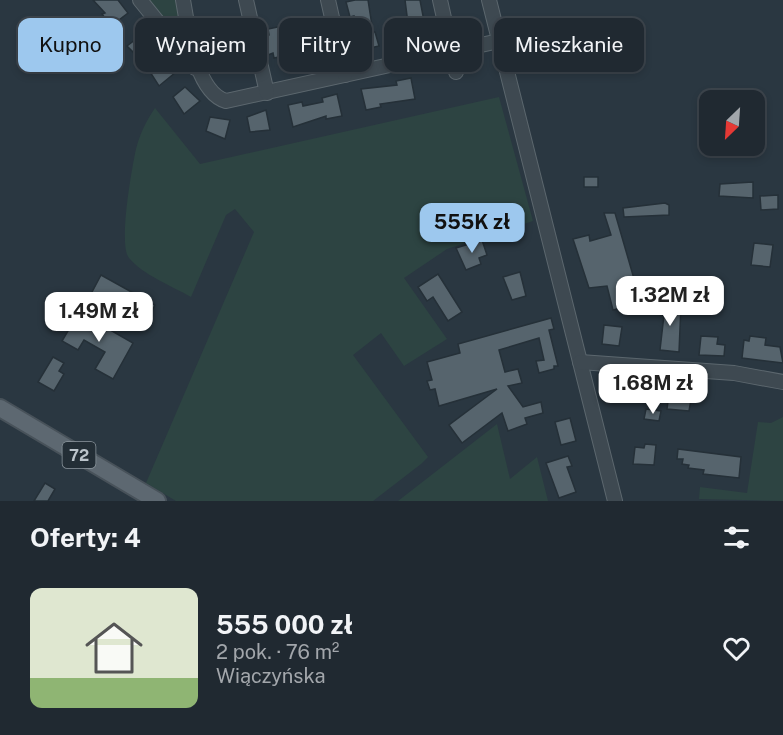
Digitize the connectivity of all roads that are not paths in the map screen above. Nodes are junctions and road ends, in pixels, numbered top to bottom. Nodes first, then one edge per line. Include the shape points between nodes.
1 (140, 0) edge
2 (183, 0) edge
3 (246, 0) edge
4 (328, 0) edge
5 (440, 0) edge
6 (489, 0) edge
7 (155, 18) edge
8 (187, 18) edge
9 (444, 18) edge
10 (494, 20) edge
11 (384, 66) edge
12 (199, 72) edge
13 (507, 72) edge
14 (345, 75) junction
15 (267, 93) junction
16 (580, 362) junction
17 (783, 382) edge
18 (0, 408) edge
19 (157, 501) edge
20 (615, 501) edge

1 - 7 street
2 - 8 street
3 - 15 street
4 - 14 street
5 - 9 street
6 - 10 street
11 - 14 street
12 - 15 street via 221,99 231,101
13 - 16 street
14 - 15 street
16 - 17 street via 734,373
16 - 20 street
18 - 19 main road, 72

